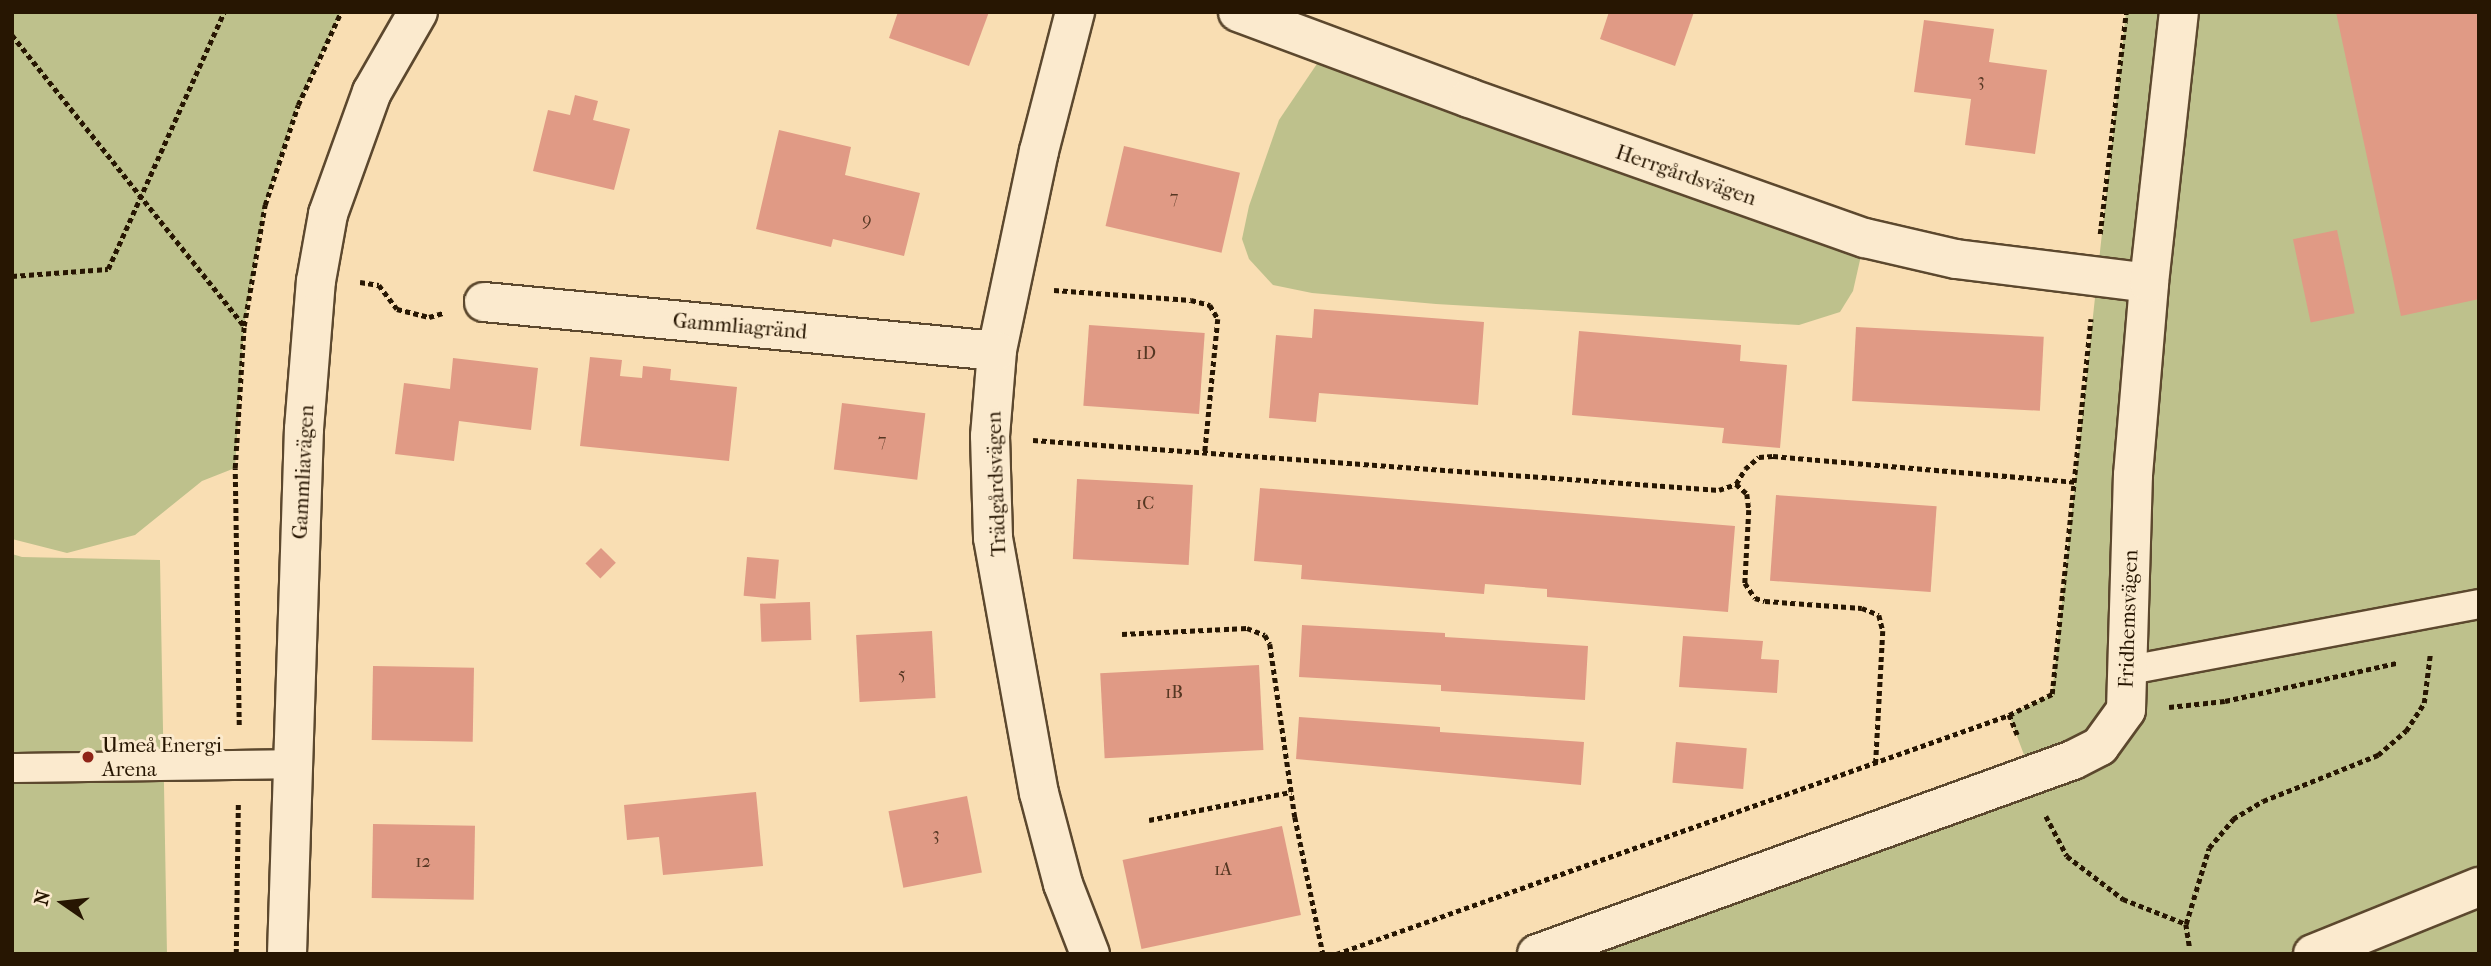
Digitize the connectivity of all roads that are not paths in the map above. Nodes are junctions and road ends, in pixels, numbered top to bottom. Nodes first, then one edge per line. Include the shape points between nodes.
1 (418, 12) edge
2 (1075, 12) edge
3 (1238, 12) edge
4 (2179, 12) edge
5 (2149, 283) junction
6 (484, 302) road end
7 (997, 351) junction
8 (2479, 604) edge
9 (2125, 671) junction
10 (291, 764) junction
11 (12, 768) edge
12 (2479, 887) edge
13 (287, 954) edge
14 (1090, 954) edge
15 (1537, 954) edge
16 (2313, 954) edge

1 - 10 street, Gammliavägen via 372,92 328,214 316,281 304,429
2 - 7 street, Trädgårdsvägen via 1039,151
3 - 5 street, Herrgårdsvägen via 1469,99 1865,238 1956,259
4 - 5 street, Fridhemsvägen
5 - 9 street, Fridhemsvägen via 2133,475
6 - 7 street, Gammliagränd
7 - 14 street, Trädgårdsvägen via 990,436 993,538 1039,793 1063,884
8 - 9 lane
9 - 15 street, Fridhemsvägen via 2126,710 2100,746 2073,760
10 - 11 lane
10 - 13 street, Gammliavägen
12 - 16 street

